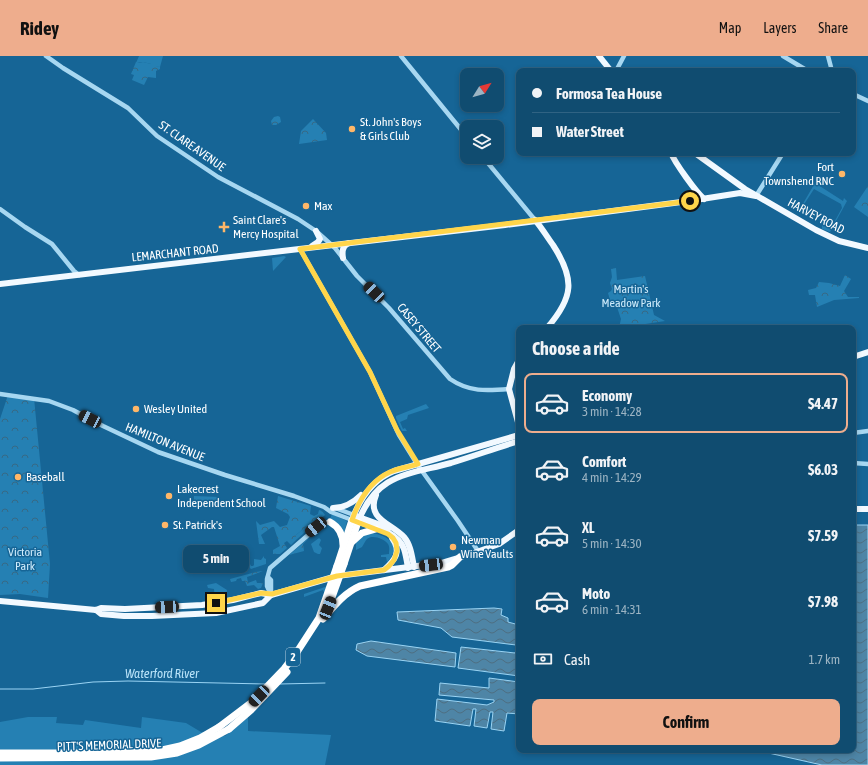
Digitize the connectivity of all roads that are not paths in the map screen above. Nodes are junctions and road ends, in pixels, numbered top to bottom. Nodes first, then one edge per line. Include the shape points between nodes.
1 (46, 56) edge
2 (401, 56) edge
3 (404, 56) edge
4 (599, 56) edge
5 (624, 56) edge
6 (783, 56) edge
7 (828, 56) edge
8 (408, 65) junction
9 (609, 68) edge
10 (618, 68) edge
11 (803, 68) edge
12 (831, 68) edge
13 (856, 95) edge
14 (868, 101) edge
15 (460, 128) edge
16 (673, 156) edge
17 (699, 156) edge
18 (781, 156) edge
19 (489, 164) edge
20 (756, 196) junction
21 (704, 199) junction
22 (0, 209) edge
23 (535, 220) junction
24 (316, 231) junction
25 (349, 243) junction
26 (331, 245) junction
27 (312, 246) junction
28 (868, 248) edge
29 (300, 249) junction
30 (344, 258) junction
31 (79, 275) junction
32 (0, 284) edge
33 (550, 325) edge
34 (868, 352) edge
35 (856, 356) edge
36 (516, 365) edge
37 (509, 389) junction
38 (0, 394) edge
39 (516, 415) edge
40 (868, 431) edge
41 (856, 433) edge
42 (516, 435) edge
43 (516, 442) edge
44 (856, 464) edge
45 (868, 464) edge
46 (419, 467) junction
47 (368, 489) junction
48 (378, 490) junction
49 (324, 507) junction
50 (333, 508) junction
51 (868, 509) edge
52 (856, 510) edge
53 (356, 519) junction
54 (330, 522) joint
55 (376, 529) junction
56 (398, 532) junction
57 (516, 532) edge
58 (388, 534) junction
59 (346, 548) junction
60 (478, 551) junction
61 (460, 558) joint
62 (413, 569) junction
63 (384, 570) junction
64 (272, 594) junction
65 (0, 601) edge
66 (96, 610) junction
67 (323, 619) junction
68 (0, 753) edge
69 (0, 758) edge

1 - 24 street, ST. CLARE AVENUE via 123,104 157,136 218,177
2 - 8 street
3 - 8 street
4 - 9 main road
5 - 10 street
6 - 11 street
7 - 12 street
8 - 15 street
13 - 14 street
16 - 21 main road
17 - 20 main road, HARVEY ROAD
18 - 20 street
19 - 23 street
20 - 21 main road, LEMARCHANT ROAD via 740,193
20 - 28 main road, HARVEY ROAD via 827,236
21 - 23 main road, LEMARCHANT ROAD
22 - 31 street via 52,244
23 - 25 main road, LEMARCHANT ROAD
23 - 33 main road via 560,256 569,281 565,302
24 - 26 street, ST. CLARE AVENUE
24 - 27 main road via 320,239
25 - 26 main road, LEMARCHANT ROAD
25 - 30 main road via 343,248
26 - 27 main road, LEMARCHANT ROAD
26 - 30 street, CASEY STREET
27 - 29 main road, LEMARCHANT ROAD
29 - 31 main road, LEMARCHANT ROAD
29 - 46 street via 370,372 397,430
30 - 37 street, CASEY STREET via 450,380 473,390
31 - 32 main road, LEMARCHANT ROAD
34 - 35 main road
36 - 37 main road
37 - 39 main road
38 - 49 street, HAMILTON AVENUE via 49,401 73,410 158,452
40 - 41 street
42 - 46 main road
43 - 46 main road via 451,463
44 - 45 street
46 - 47 main road via 390,472
46 - 48 main road via 396,477
46 - 60 street
47 - 50 main road via 348,505
47 - 53 main road via 358,505
48 - 53 main road
48 - 56 main road via 374,503 376,514
49 - 50 street, HAMILTON AVENUE
49 - 53 street, HAMILTON AVENUE via 331,512
50 - 53 street, HAMILTON AVENUE
51 - 52 main road
53 - 55 main road
53 - 56 main road
53 - 59 highway, PITT'S MEMORIAL DRIVE / 2
54 - 59 highway via 338,528
54 - 64 street via 322,523 271,566 268,576 271,580
55 - 58 main road
55 - 59 highway via 362,533
56 - 62 main road via 408,542
57 - 60 main road via 499,544
58 - 62 main road via 396,538 404,548
58 - 63 main road via 396,543 397,551 393,562
59 - 67 highway, PITT'S MEMORIAL DRIVE / 2, bridge
59 - 68 highway, PITT'S MEMORIAL DRIVE / 2, bridge via 325,604 311,631 284,669 265,689 219,727 200,738 162,750
60 - 61 main road
61 - 62 highway via 448,567
62 - 63 main road
62 - 67 highway via 349,592
63 - 64 main road via 337,576
64 - 66 main road via 261,593 202,605
64 - 66 main road via 263,602 216,613 124,616 101,614
65 - 66 main road
67 - 69 highway, PITT'S MEMORIAL DRIVE / 2, bridge via 295,662 251,710 228,729 199,745 177,753 151,757

